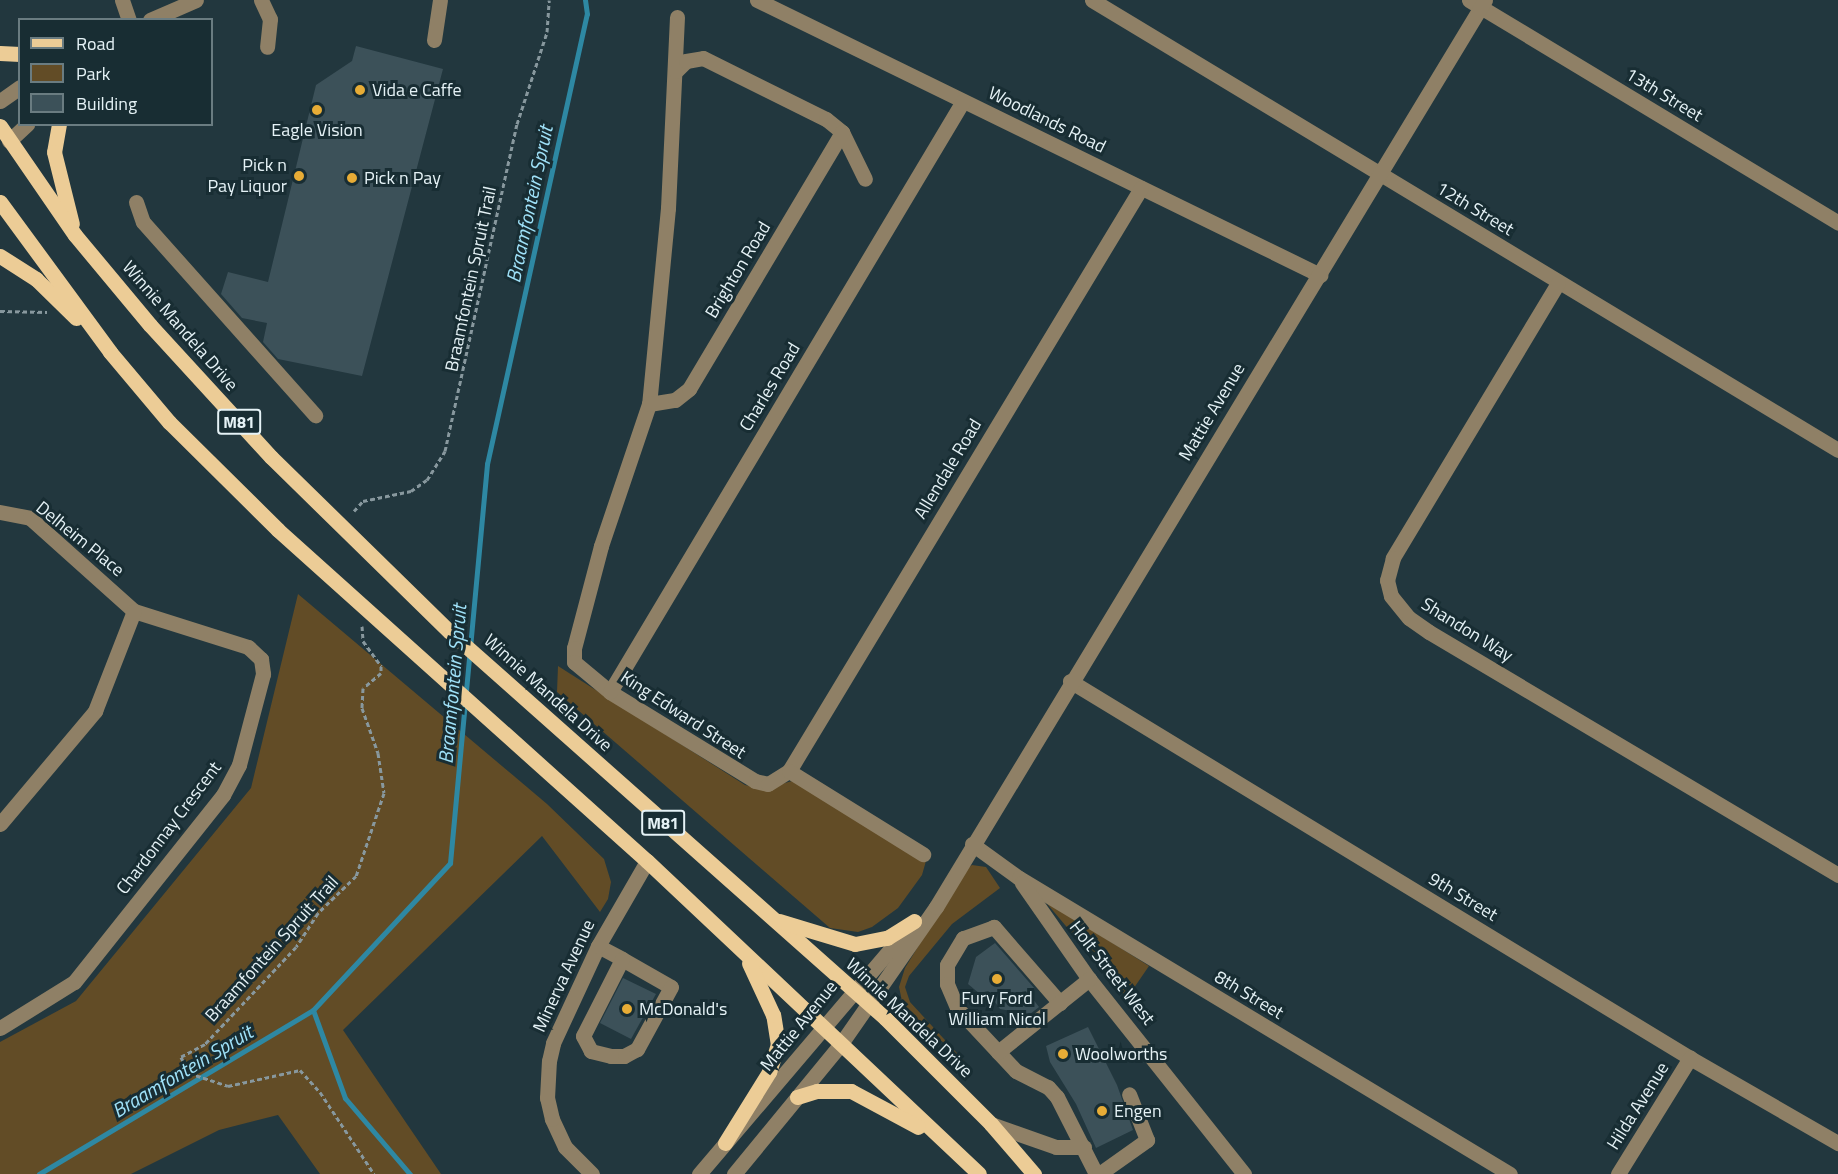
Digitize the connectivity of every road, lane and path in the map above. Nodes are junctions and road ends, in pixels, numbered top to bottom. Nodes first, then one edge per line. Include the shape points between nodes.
1 (122, 0) edge
2 (196, 0) edge
3 (261, 0) edge
4 (440, 0) edge
5 (549, 0) edge
6 (757, 0) edge
7 (1092, 0) edge
8 (1478, 2) edge
9 (677, 17) dead end
10 (128, 18) edge
11 (155, 18) edge
12 (434, 40) dead end
13 (267, 47) dead end
14 (0, 53) edge
15 (18, 54) edge
16 (676, 71) junction
17 (18, 88) edge
18 (0, 101) edge
19 (963, 101) junction
20 (0, 126) edge
21 (25, 126) edge
22 (59, 126) edge
23 (842, 132) junction
24 (5, 144) edge
25 (1377, 172) junction
26 (865, 179) dead end
27 (1141, 188) junction
28 (0, 202) edge
29 (136, 202) dead end
30 (1838, 223) edge
31 (75, 235) junction
32 (0, 256) edge
33 (1320, 275) junction
34 (1558, 283) junction
35 (0, 311) edge
36 (51, 315) dead end
37 (110, 352) junction
38 (649, 404) junction
39 (315, 415) dead end
40 (1838, 450) edge
41 (1, 509) edge
42 (354, 511) dead end
43 (360, 603) junction
44 (134, 611) junction
45 (1070, 681) junction
46 (610, 692) junction
47 (789, 771) junction
48 (0, 824) edge
49 (972, 844) junction
50 (923, 854) dead end
51 (647, 861) junction
52 (1838, 875) edge
53 (1019, 878) junction
54 (768, 917) junction
55 (914, 921) junction
56 (598, 946) junction
57 (743, 951) junction
58 (622, 958) junction
59 (1089, 980) junction
60 (853, 991) junction
61 (1060, 1003) junction
62 (870, 1005) junction
63 (0, 1028) edge
64 (824, 1030) junction
65 (840, 1045) junction
66 (998, 1052) junction
67 (1690, 1058) junction
68 (1129, 1094) dead end
69 (797, 1097) junction
70 (991, 1124) junction
71 (725, 1143) junction
72 (1838, 1143) edge
73 (1084, 1147) junction
74 (374, 1174) edge
75 (592, 1174) edge
76 (699, 1174) edge
77 (734, 1174) edge
78 (977, 1174) edge
79 (1034, 1174) edge
80 (1097, 1174) edge
81 (1244, 1174) edge
82 (1510, 1174) edge
83 (1618, 1174) edge

1 - 10 street
2 - 11 street
3 - 13 street via 270,19
4 - 12 street
5 - 42 path, Braamfontein Spruit Trail via 547,32 518,124 445,451 426,480 411,491 363,501
6 - 19 street, Woodlands Road
7 - 25 street, 12th Street
8 - 25 street, Mattie Avenue
8 - 30 street, 13th Street
9 - 16 street
14 - 15 main road
16 - 23 street via 694,58 716,62 826,119
16 - 38 street via 666,232 650,362
17 - 18 street
19 - 27 street, Woodlands Road
19 - 46 street, Charles Road
20 - 24 main road, Winnie Mandela Drive / M81
21 - 24 street
22 - 31 main road via 54,152
23 - 26 street
23 - 38 street, Brighton Road via 689,389 675,400
24 - 31 main road, Winnie Mandela Drive / M81
25 - 33 street, Mattie Avenue
25 - 34 street, 12th Street
27 - 33 street, Woodlands Road
27 - 47 street, Allendale Road
28 - 37 main road, M81
29 - 39 street via 143,222
31 - 54 main road, Winnie Mandela Drive / M81 via 150,325 271,457 414,598
32 - 37 main road via 36,279
33 - 45 street, Mattie Avenue
34 - 40 street, 12th Street
34 - 52 street, Shandon Way via 1393,558 1387,580 1391,596 1404,613 1429,632
35 - 36 path via 45,311
37 - 43 main road, M81 via 169,422 278,530
38 - 46 street, King Edward Street via 601,546 574,648 577,667
41 - 44 street, Delheim Place via 30,518
43 - 51 main road, M81
43 - 74 path, Braamfontein Spruit Trail via 363,641 381,666 381,673 363,688 362,708 378,753 384,793 370,844 356,876 318,913 284,961 205,1044 181,1057 189,1073 228,1086 300,1070 320,1092
44 - 48 street via 95,711
44 - 63 street, Chardonnay Crescent via 241,643 258,655 262,686 239,765 223,795 82,973 63,992
45 - 49 street, Mattie Avenue
45 - 67 street, 9th Street
46 - 47 street, King Edward Street via 743,776 768,784
47 - 50 street
49 - 53 street, 8th Street
49 - 55 street, Mattie Avenue
49 - 62 street, Mattie Avenue via 936,907
51 - 56 street, Minerva Avenue
51 - 57 main road, M81
53 - 59 street, Holt Street West
53 - 82 street, 8th Street
54 - 55 main road via 831,940 855,944 887,938
54 - 60 main road, Winnie Mandela Drive / M81
55 - 60 street, Mattie Avenue
56 - 58 street
56 - 75 street, Minerva Avenue via 553,1043 546,1079 552,1119 565,1147
57 - 64 main road, M81
57 - 71 main road via 773,1015 778,1046 769,1072
58 - 58 street via 671,987 638,1049 624,1056 611,1056 591,1051 583,1036
59 - 61 street
59 - 81 street, Holt Street West
60 - 62 main road, Winnie Mandela Drive / M81
60 - 64 street, Mattie Avenue
61 - 66 street
61 - 66 street via 999,929 989,927 963,938 947,965 947,984 957,1008
62 - 65 street, Mattie Avenue
62 - 70 main road, Winnie Mandela Drive / M81
64 - 65 main road, M81
64 - 71 street, Mattie Avenue
65 - 69 street, Mattie Avenue
65 - 78 main road, M81
66 - 73 street via 1016,1071 1048,1087
67 - 72 street, 9th Street
67 - 83 street, Hilda Avenue
68 - 80 street via 1148,1140
69 - 77 street, Mattie Avenue
69 - 78 main road via 817,1091 851,1091 908,1119
70 - 73 street via 1056,1147
70 - 79 main road, Winnie Mandela Drive / M81
71 - 76 street, Mattie Avenue
73 - 80 street

